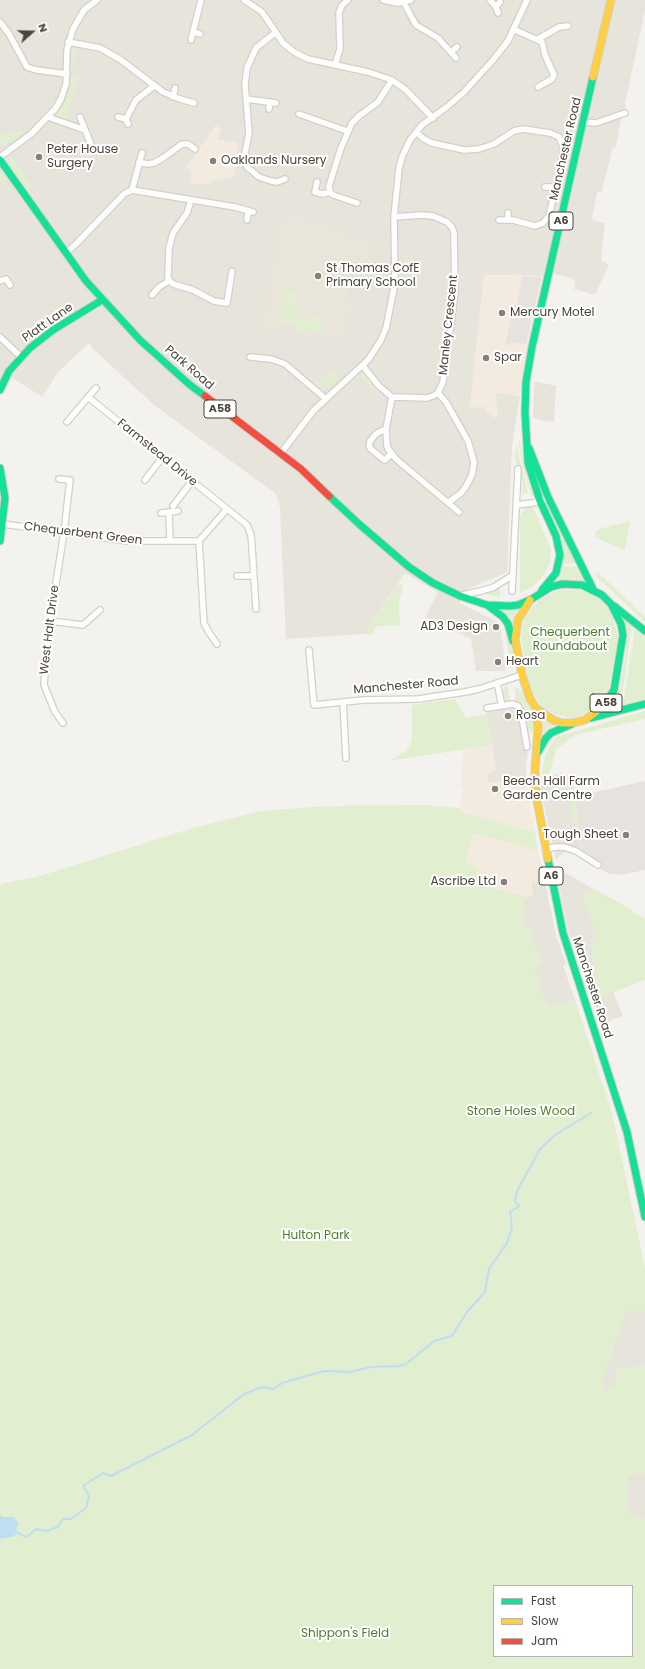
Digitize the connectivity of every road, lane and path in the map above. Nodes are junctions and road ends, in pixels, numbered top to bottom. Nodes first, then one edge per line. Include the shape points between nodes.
1 (96, 0) edge
2 (200, 0) edge
3 (244, 0) edge
4 (383, 0) edge
5 (411, 0) edge
6 (490, 0) edge
7 (527, 0) edge
8 (611, 0) edge
9 (346, 1) edge
10 (500, 2) dead end
11 (404, 3) junction
12 (0, 22) edge
13 (568, 26) dead end
14 (513, 29) junction
15 (276, 32) junction
16 (191, 40) dead end
17 (538, 40) junction
18 (68, 42) junction
19 (457, 47) dead end
20 (451, 52) junction
21 (456, 58) dead end
22 (335, 65) junction
23 (67, 74) junction
24 (392, 80) junction
25 (154, 86) junction
26 (538, 87) dead end
27 (176, 88) dead end
28 (173, 97) junction
29 (246, 99) junction
30 (194, 102) dead end
31 (270, 102) junction
32 (276, 103) dead end
33 (269, 109) dead end
34 (625, 113) dead end
35 (300, 114) dead end
36 (48, 117) junction
37 (80, 117) dead end
38 (118, 117) dead end
39 (433, 118) junction
40 (583, 122) junction
41 (85, 130) junction
42 (347, 131) junction
43 (416, 132) junction
44 (92, 147) dead end
45 (195, 149) dead end
46 (142, 153) dead end
47 (0, 157) edge
48 (0, 160) edge
49 (140, 162) junction
50 (285, 179) dead end
51 (318, 182) dead end
52 (545, 187) dead end
53 (556, 187) junction
54 (132, 190) junction
55 (330, 192) junction
56 (191, 200) junction
57 (357, 203) dead end
58 (394, 217) junction
59 (247, 220) dead end
60 (499, 220) dead end
61 (66, 253) junction
62 (232, 271) dead end
63 (1, 278) edge
64 (169, 280) junction
65 (10, 285) dead end
66 (152, 295) dead end
67 (102, 300) junction
68 (0, 337) edge
69 (21, 357) junction
70 (250, 357) dead end
71 (363, 366) junction
72 (96, 388) dead end
73 (0, 390) edge
74 (438, 393) junction
75 (88, 397) junction
76 (392, 397) junction
77 (326, 399) junction
78 (67, 422) dead end
79 (386, 429) junction
80 (528, 444) junction
81 (281, 453) junction
82 (391, 454) junction
83 (162, 458) junction
84 (0, 468) edge
85 (518, 470) dead end
86 (142, 472) dead end
87 (59, 479) dead end
88 (192, 481) junction
89 (548, 497) junction
90 (540, 501) junction
91 (449, 502) junction
92 (516, 505) junction
93 (173, 506) dead end
94 (227, 509) junction
95 (178, 511) dead end
96 (169, 512) junction
97 (459, 512) dead end
98 (161, 513) dead end
99 (3, 524) junction
100 (64, 532) junction
101 (0, 541) edge
102 (170, 541) junction
103 (199, 541) junction
104 (513, 575) junction
105 (237, 576) dead end
106 (254, 576) junction
107 (593, 589) junction
108 (512, 591) dead end
109 (539, 594) junction
110 (460, 596) junction
111 (530, 600) junction
112 (611, 604) junction
113 (487, 605) junction
114 (256, 609) dead end
115 (100, 610) dead end
116 (50, 621) junction
117 (645, 631) edge
118 (217, 644) dead end
119 (309, 650) dead end
120 (517, 652) junction
121 (522, 675) junction
122 (497, 683) junction
123 (342, 702) junction
124 (645, 704) edge
125 (502, 706) junction
126 (487, 708) dead end
127 (536, 708) junction
128 (585, 720) junction
129 (574, 723) junction
130 (63, 724) dead end
131 (527, 747) dead end
132 (346, 758) dead end
133 (536, 762) junction
134 (546, 848) junction
135 (598, 864) dead end
136 (645, 1217) edge

1 - 18 street via 77,20
2 - 16 street via 197,33
3 - 15 street via 262,12
4 - 11 street
5 - 11 street
6 - 10 street via 497,10
7 - 14 street
8 - 40 main road, Manchester Road / A6
9 - 22 street via 339,13 340,49
11 - 20 street via 416,25 435,35
12 - 23 street via 28,66 36,70
13 - 17 street via 559,27
14 - 17 street
14 - 39 street via 500,51 476,80
15 - 22 street via 283,44 300,56
15 - 29 street via 252,54 245,76
17 - 26 street via 543,44 554,76
18 - 23 street
18 - 25 street via 107,51
19 - 20 street
20 - 21 street
22 - 24 street
23 - 36 street via 62,95
24 - 39 street via 406,90
24 - 42 street via 378,102 355,119
25 - 28 street
25 - 38 street via 136,100 127,121
27 - 28 street
28 - 30 street
29 - 31 street
29 - 50 street via 249,133 244,153 245,162 251,171 263,179 277,182
31 - 32 street
31 - 33 street
34 - 40 street via 596,123
35 - 42 street
36 - 41 street
36 - 47 street
37 - 41 street
39 - 43 street
40 - 80 main road, Manchester Road / A6 via 526,382 525,429
41 - 44 street
42 - 55 street via 329,186
43 - 53 street via 424,140 464,150 494,144 523,128 554,134 564,149
43 - 58 street via 405,148 399,168
45 - 49 street via 188,144 182,144 159,161 150,164
46 - 49 street
48 - 61 main road, Park Road / A58
49 - 54 street
51 - 55 street via 315,192
52 - 53 street
53 - 60 street via 549,216 543,223 535,226 508,216
54 - 56 street
54 - 61 street via 124,194
55 - 57 street
56 - 59 street via 251,211
56 - 64 street via 187,212 173,233 169,248
58 - 71 street via 396,270 393,300 381,340
58 - 74 street, Manley Crescent via 433,216 447,222 454,233 455,293 443,382
61 - 67 main road, Park Road / A58
62 - 64 street via 227,303 214,301
63 - 65 street via 6,278
64 - 66 street
67 - 69 main road, Platt Lane via 53,330
67 - 81 main road, Park Road / A58 via 179,376
68 - 69 street
69 - 73 main road, Platt Lane via 9,371
70 - 77 street via 271,359 285,364
71 - 76 street
71 - 77 street
72 - 75 street
74 - 76 street via 427,398
74 - 91 street via 446,402 468,441 474,462 472,475 465,488
75 - 78 street
75 - 83 street, Farmstead Drive
76 - 79 street
77 - 81 street via 308,417
79 - 82 street via 387,446
79 - 82 street via 376,433 369,446 385,460
80 - 89 main road, Manchester Road / A6
80 - 90 main road, Manchester Road / A6 via 528,463
81 - 110 main road, Park Road / A58 via 409,567 433,583
82 - 91 street
83 - 86 street via 146,478
83 - 88 street, Farmstead Drive
84 - 99 main road via 4,498
85 - 92 street
87 - 100 street, West Halt Drive via 70,480
88 - 93 street
88 - 94 street, Farmstead Drive
89 - 90 street
89 - 107 main road, Manchester Road / A6
90 - 92 street
90 - 109 main road, Manchester Road / A6 via 556,536 560,555 556,573
91 - 97 street
92 - 104 street
94 - 103 street
94 - 106 street, Farmstead Drive via 250,530
95 - 96 street
96 - 98 street
96 - 102 street
99 - 100 street, Chequerbent Green
99 - 101 main road
100 - 102 street, Chequerbent Green via 128,541
100 - 116 street, West Halt Drive
102 - 103 street, Chequerbent Green
103 - 118 street via 204,623
104 - 108 street
104 - 110 street via 494,587
105 - 106 street
106 - 114 street, Farmstead Drive
107 - 109 main road, A58 via 582,585 562,584
107 - 112 main road, A58
109 - 111 main road, A58
110 - 113 main road, Park Road / A58
111 - 113 main road, Park Road / A58 via 510,606
111 - 120 main road, A58 via 518,620
112 - 117 main road, A58
112 - 128 main road, A58 via 623,636 617,679 609,700
113 - 120 main road, Park Road / A58 via 508,624
115 - 116 street via 83,625
116 - 130 street, West Halt Drive via 44,685 54,712
119 - 123 street, Manchester Road via 314,705
120 - 121 main road, A58
121 - 122 street, Manchester Road
121 - 127 main road, A58 via 525,688
122 - 123 street, Manchester Road via 472,691 418,699
122 - 125 street
123 - 132 street
124 - 128 main road, A58
125 - 126 street
125 - 131 street via 513,704 520,709
127 - 129 main road, A58 via 553,720
127 - 133 main road, Manchester Road / A6
128 - 129 main road, A58
129 - 133 main road, Manchester Road / A6 via 546,738
133 - 134 main road, Manchester Road / A6 via 536,795
134 - 135 street via 560,847 576,851
134 - 136 main road, Manchester Road / A6 via 563,933 621,1111

